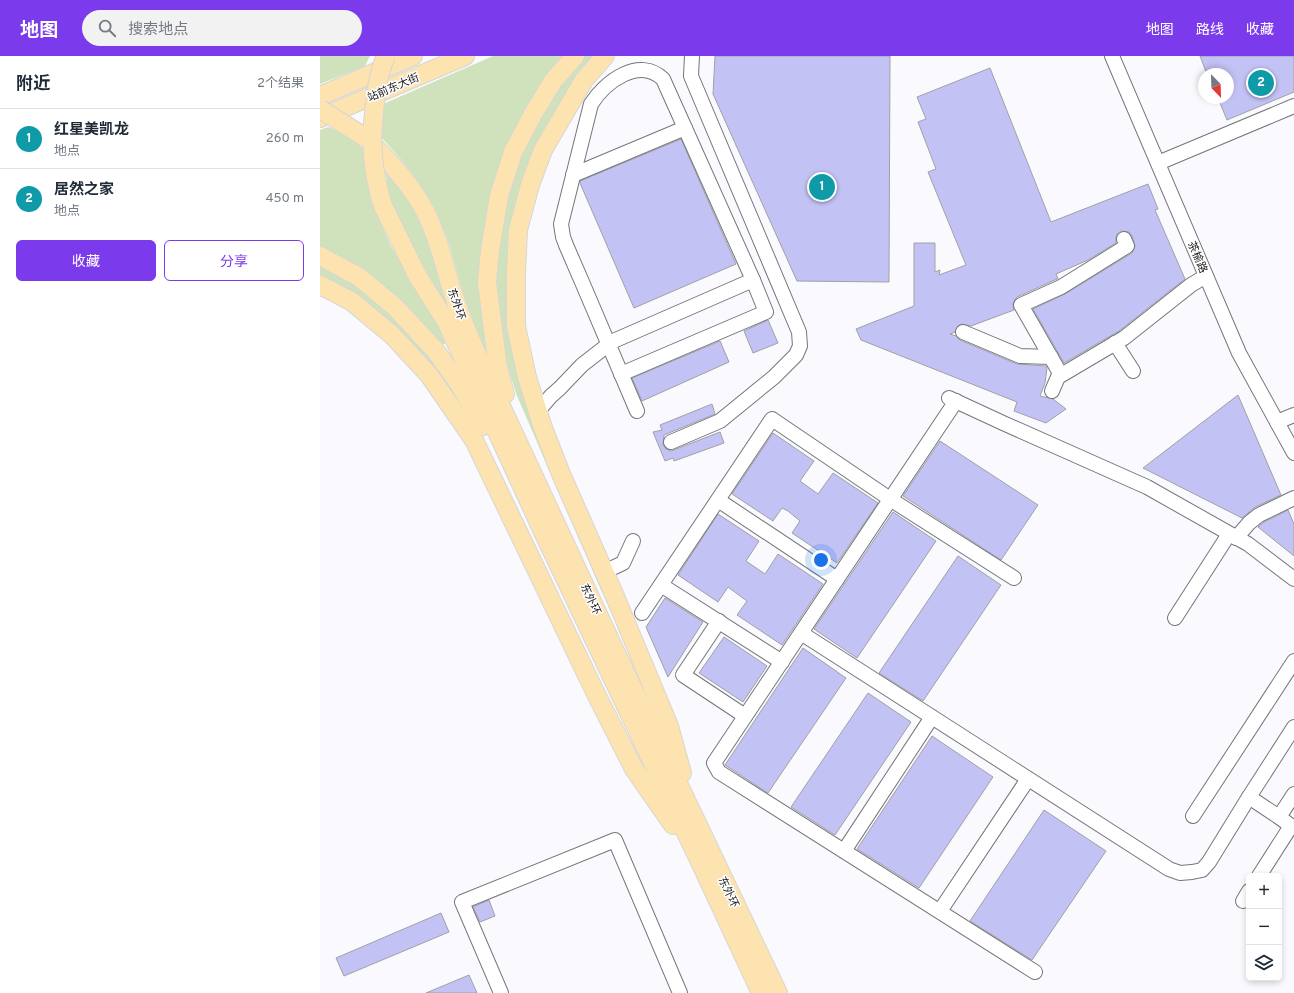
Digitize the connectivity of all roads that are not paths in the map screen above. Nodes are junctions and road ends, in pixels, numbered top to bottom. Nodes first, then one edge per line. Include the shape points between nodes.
1 (386, 56) edge
2 (413, 56) edge
3 (465, 56) edge
4 (575, 56) edge
5 (605, 56) edge
6 (692, 56) edge
7 (1112, 56) edge
8 (320, 96) edge
9 (1294, 106) edge
10 (320, 109) edge
11 (320, 118) edge
12 (685, 128) junction
13 (1158, 163) junction
14 (573, 175) junction
15 (1124, 239) dead end
16 (320, 256) edge
17 (1206, 276) junction
18 (753, 280) junction
19 (320, 285) edge
20 (963, 332) dead end
21 (1115, 343) junction
22 (609, 344) junction
23 (1051, 357) junction
24 (1133, 371) dead end
25 (621, 374) junction
26 (1061, 375) junction
27 (1052, 391) dead end
28 (637, 410) dead end
29 (538, 411) junction
30 (1294, 415) edge
31 (1277, 422) junction
32 (671, 442) dead end
33 (1294, 452) edge
34 (530, 485) junction
35 (1294, 498) edge
36 (890, 499) junction
37 (718, 500) junction
38 (1233, 536) junction
39 (633, 541) dead end
40 (604, 572) junction
41 (837, 578) junction
42 (1014, 578) dead end
43 (1294, 579) edge
44 (661, 585) junction
45 (642, 613) dead end
46 (1175, 618) dead end
47 (719, 621) junction
48 (800, 634) junction
49 (1294, 660) edge
50 (782, 662) junction
51 (746, 716) junction
52 (932, 717) junction
53 (1294, 727) edge
54 (1028, 779) junction
55 (1294, 794) edge
56 (1248, 797) junction
57 (1193, 816) dead end
58 (1279, 817) junction
59 (844, 851) junction
60 (706, 859) junction
61 (1261, 873) edge
62 (940, 911) junction
63 (1036, 972) dead end
64 (501, 993) edge
65 (680, 993) edge
66 (761, 993) edge
67 (778, 993) edge

1 - 34 main road, bridge via 377,84 372,134 372,160 383,206 418,275 447,323
2 - 8 main road, 站前东大街
3 - 11 main road, 站前东大街
4 - 34 main road via 553,81 513,152 499,196 490,251 487,282 498,368
5 - 29 main road via 584,80 543,150 518,230 516,326 527,377
6 - 32 street via 691,76 799,332 800,346 796,355 774,377 720,421
7 - 13 street, 茶榆路
9 - 13 street
10 - 34 main road, 东外环, bridge via 363,136 381,152 407,182 424,209 467,333
12 - 14 street
12 - 14 street via 663,79 650,70 630,71 608,83 591,104
12 - 18 street
13 - 17 street, 茶榆路
14 - 22 street via 561,224 563,237
15 - 23 street via 1127,246 1061,286 1021,305
16 - 34 main road via 359,277 395,307 434,350 460,385 478,419
17 - 21 street
17 - 31 street, 茶榆路 via 1239,353
18 - 22 street
18 - 25 street via 766,312
19 - 60 main road via 351,301 392,335 429,374 474,440 634,769
20 - 23 street via 1020,356
21 - 24 street
21 - 26 street
22 - 25 street
22 - 29 street via 582,365
23 - 26 street
25 - 28 street
26 - 27 street
29 - 40 main road via 561,474
30 - 31 street
31 - 33 street, 茶榆路
34 - 60 main road, 东外环
35 - 38 street via 1259,515
36 - 37 street via 772,419
36 - 38 street via 952,399 1147,487
36 - 41 street
36 - 42 street
37 - 41 street
37 - 44 street
38 - 43 street via 1248,544
38 - 46 street
39 - 40 street via 623,563
40 - 60 main road via 669,726
41 - 48 street
44 - 45 street
44 - 47 street
47 - 50 street
47 - 51 street via 684,675
48 - 50 street
48 - 52 street
49 - 57 street
50 - 51 street
51 - 59 street via 714,763 719,772
52 - 54 street
52 - 59 street
53 - 56 street
54 - 56 street via 1169,870 1180,873 1202,870 1210,862
54 - 62 street
55 - 58 street
56 - 58 street
58 - 61 street via 1291,826
59 - 62 street
60 - 66 main road, 东外环
60 - 67 main road, 东外环
62 - 63 street
64 - 65 street via 462,902 615,840

